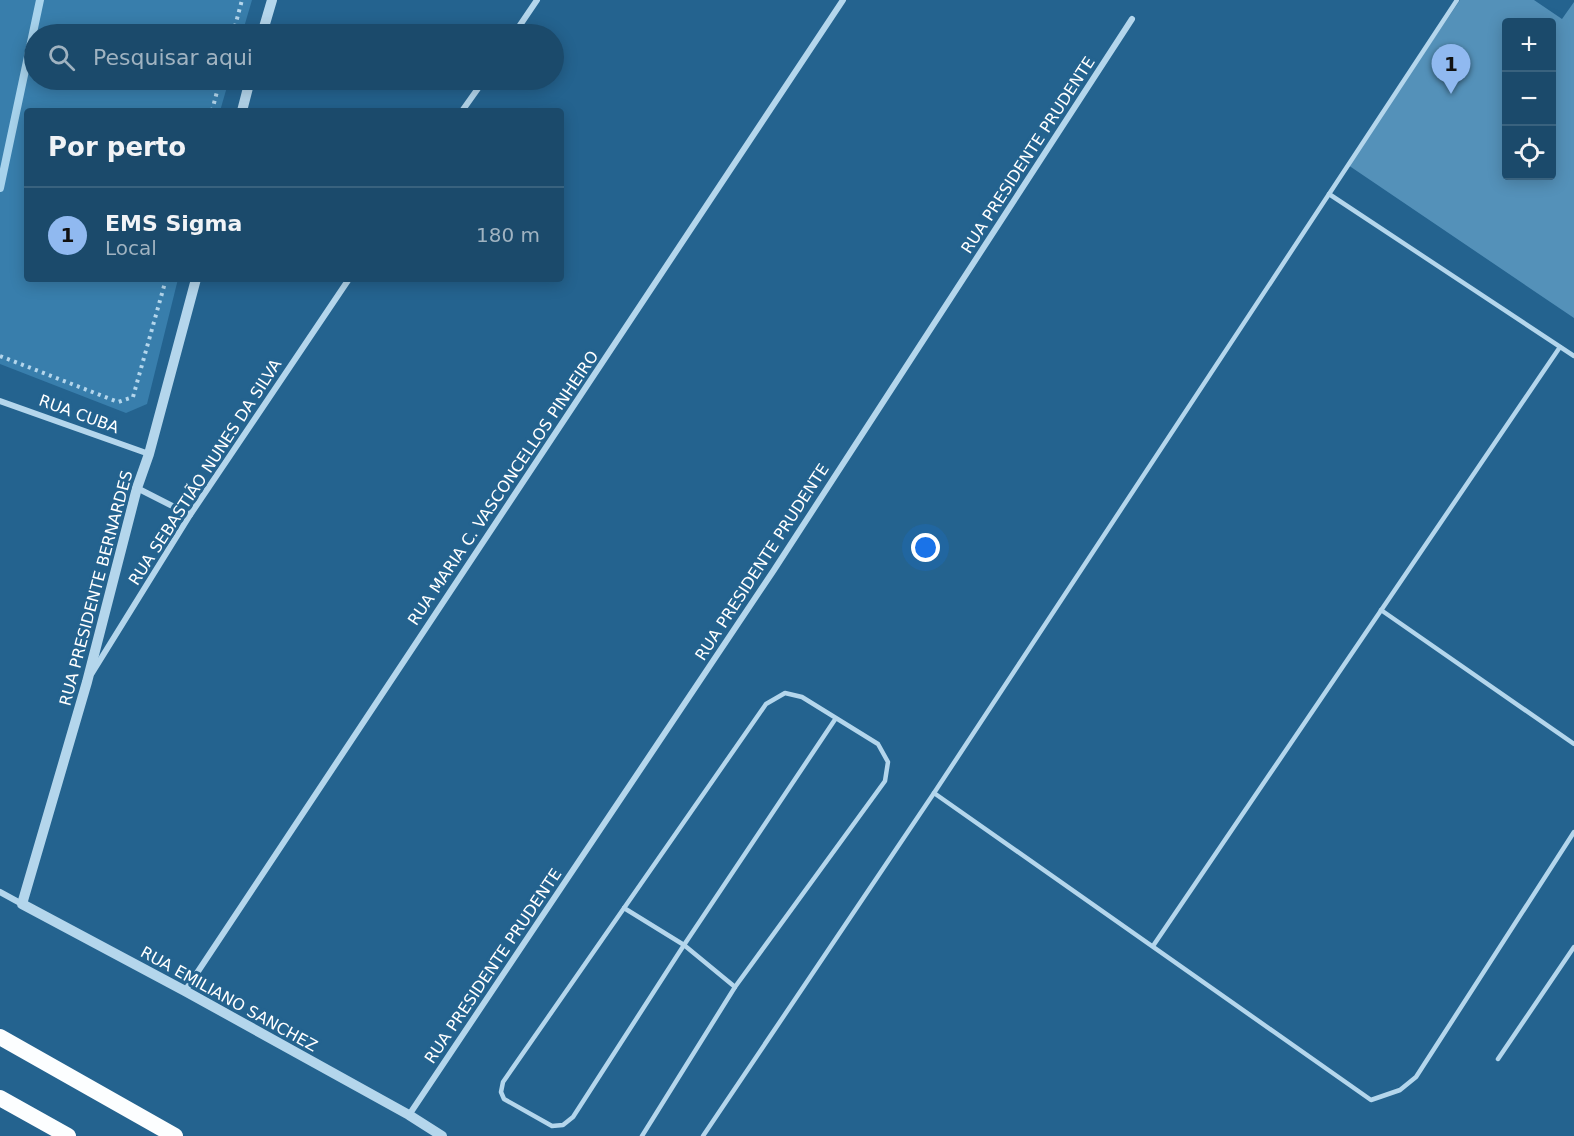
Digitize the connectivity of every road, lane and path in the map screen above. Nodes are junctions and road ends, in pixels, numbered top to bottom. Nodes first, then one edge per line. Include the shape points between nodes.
1 (242, 0) edge
2 (272, 0) edge
3 (537, 0) edge
4 (843, 0) edge
5 (1457, 0) edge
6 (1132, 19) dead end
7 (236, 24) edge
8 (265, 24) edge
9 (521, 24) edge
10 (217, 90) edge
11 (247, 90) edge
12 (477, 90) edge
13 (213, 108) edge
14 (243, 108) edge
15 (464, 108) edge
16 (1329, 194) junction
17 (165, 282) edge
18 (195, 282) edge
19 (347, 282) edge
20 (1560, 347) junction
21 (0, 356) edge
22 (1574, 356) edge
23 (0, 400) edge
24 (149, 454) junction
25 (137, 488) junction
26 (190, 515) junction
27 (1381, 610) junction
28 (87, 682) junction
29 (837, 718) junction
30 (1574, 744) edge
31 (934, 793) junction
32 (1574, 832) edge
33 (0, 892) edge
34 (22, 904) junction
35 (624, 908) junction
36 (684, 945) junction
37 (1153, 946) junction
38 (1574, 947) edge
39 (735, 987) junction
40 (185, 991) junction
41 (0, 1037) edge
42 (1498, 1059) dead end
43 (0, 1098) edge
44 (410, 1115) junction
45 (68, 1136) edge
46 (175, 1136) edge
47 (442, 1136) edge
48 (642, 1136) edge
49 (703, 1136) edge

1 - 7 path
2 - 8 street
3 - 9 street
4 - 40 street, RUA MARIA C. VASCONCELLOS PINHEIRO
5 - 16 lane
6 - 44 street, RUA PRESIDENTE PRUDENTE via 774,570
10 - 13 path
11 - 14 street
12 - 15 street
16 - 20 lane
16 - 31 lane
17 - 21 path via 133,397 118,402
18 - 24 street, RUA PRESIDENTE BERNARDES
19 - 26 street, RUA SEBASTIÃO NUNES DA SILVA
20 - 22 lane
20 - 27 lane
23 - 24 street, RUA CUBA
24 - 25 street, RUA PRESIDENTE BERNARDES
25 - 26 street
25 - 28 street, RUA PRESIDENTE BERNARDES
26 - 28 street, RUA SEBASTIÃO NUNES DA SILVA
27 - 30 lane
27 - 37 lane
28 - 34 street, RUA PRESIDENTE BERNARDES
29 - 35 lane via 802,697 785,693 766,704
29 - 36 lane
29 - 39 lane via 878,744 888,762 885,781
31 - 37 lane
31 - 49 lane
32 - 37 lane via 1416,1077 1400,1090 1371,1100
33 - 34 street, RUA EMILIANO SANCHEZ
34 - 40 street, RUA EMILIANO SANCHEZ
35 - 36 lane
35 - 36 lane via 503,1082 504,1099 552,1126 563,1125 573,1117
36 - 39 lane
38 - 42 lane
39 - 48 lane
40 - 44 street, RUA EMILIANO SANCHEZ
41 - 46 highway
43 - 45 highway
44 - 47 street, RUA EMILIANO SANCHEZ

